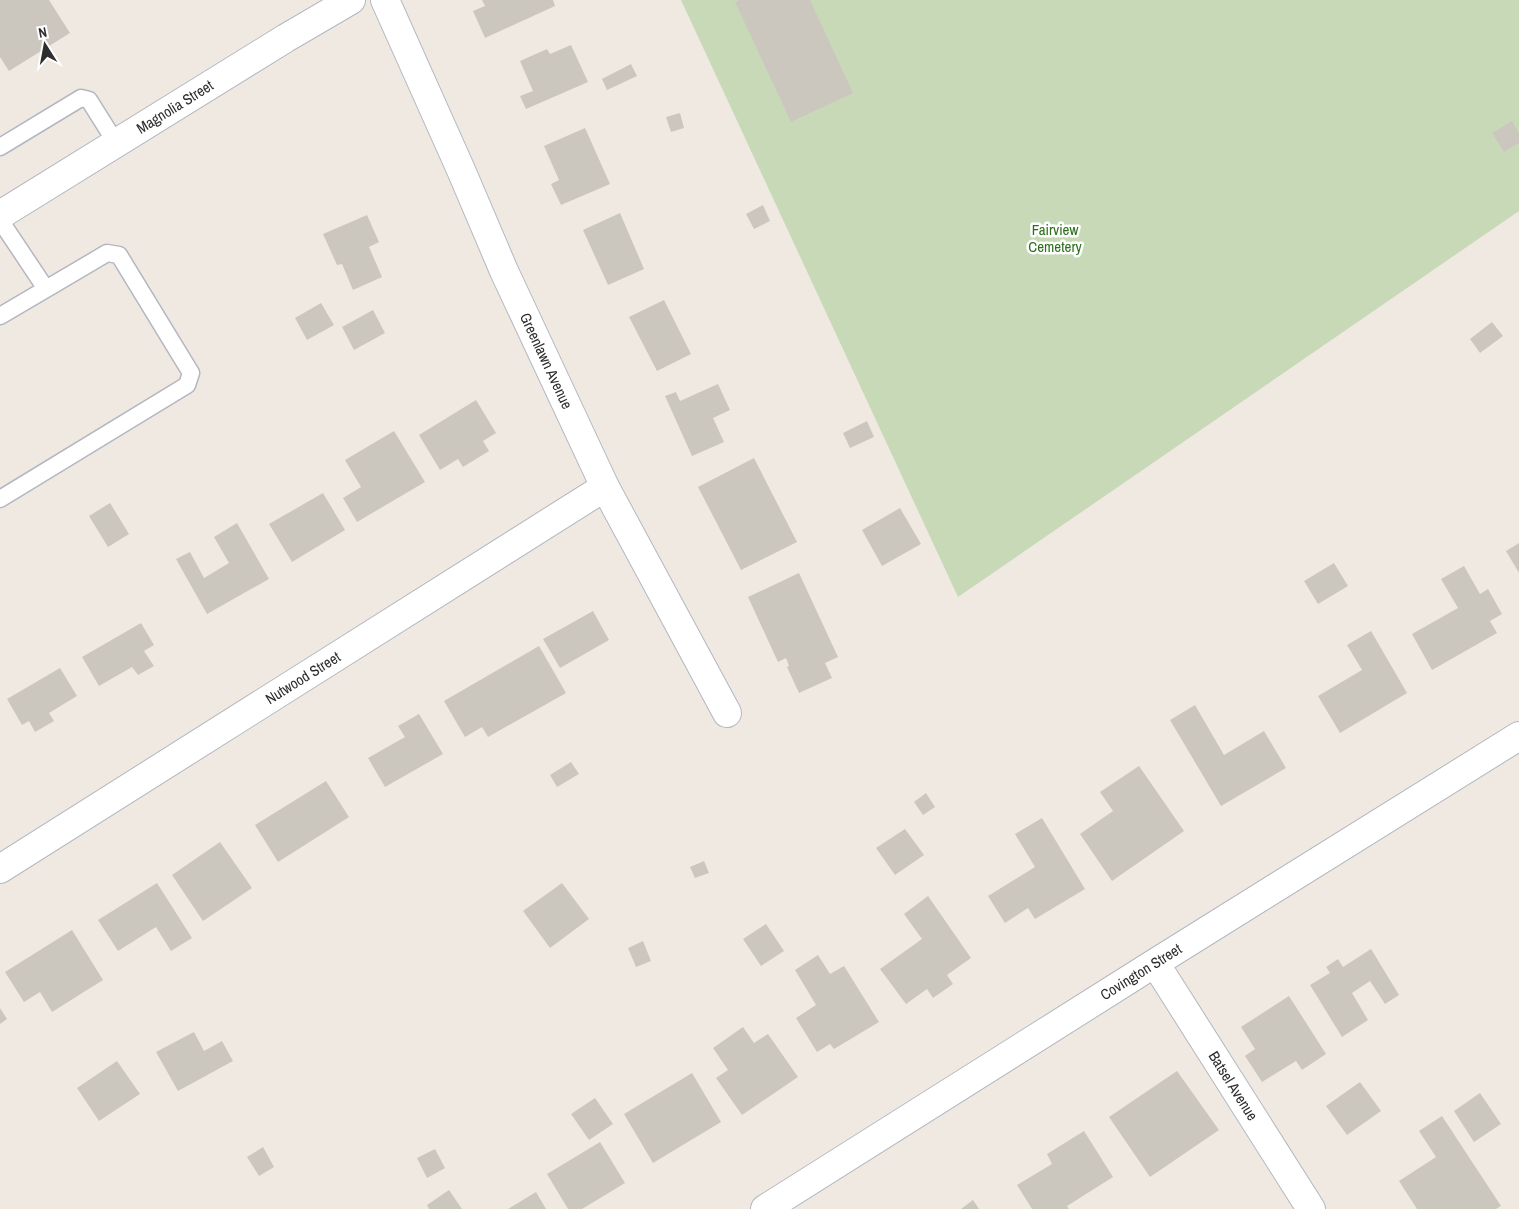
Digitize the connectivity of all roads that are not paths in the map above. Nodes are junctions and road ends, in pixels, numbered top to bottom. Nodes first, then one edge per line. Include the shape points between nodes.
1 (351, 0) edge
2 (385, 0) edge
3 (116, 143) junction
4 (0, 147) edge
5 (0, 215) edge
6 (0, 220) edge
7 (46, 289) junction
8 (0, 316) edge
9 (605, 487) junction
10 (0, 499) edge
11 (727, 713) dead end
12 (1519, 736) edge
13 (0, 869) edge
14 (1155, 963) junction
15 (765, 1209) edge
16 (1311, 1209) edge

1 - 3 street, Magnolia Street
2 - 9 street, Greenlawn Avenue via 504,271
3 - 4 lane via 89,100 81,98
3 - 5 street, Magnolia Street
6 - 7 lane
7 - 8 lane
7 - 10 lane via 107,252 119,254 191,373 187,385
9 - 11 street, Greenlawn Avenue
9 - 13 street, Nutwood Street
12 - 14 street, Covington Street
14 - 15 street, Covington Street
14 - 16 street, Batsel Avenue

